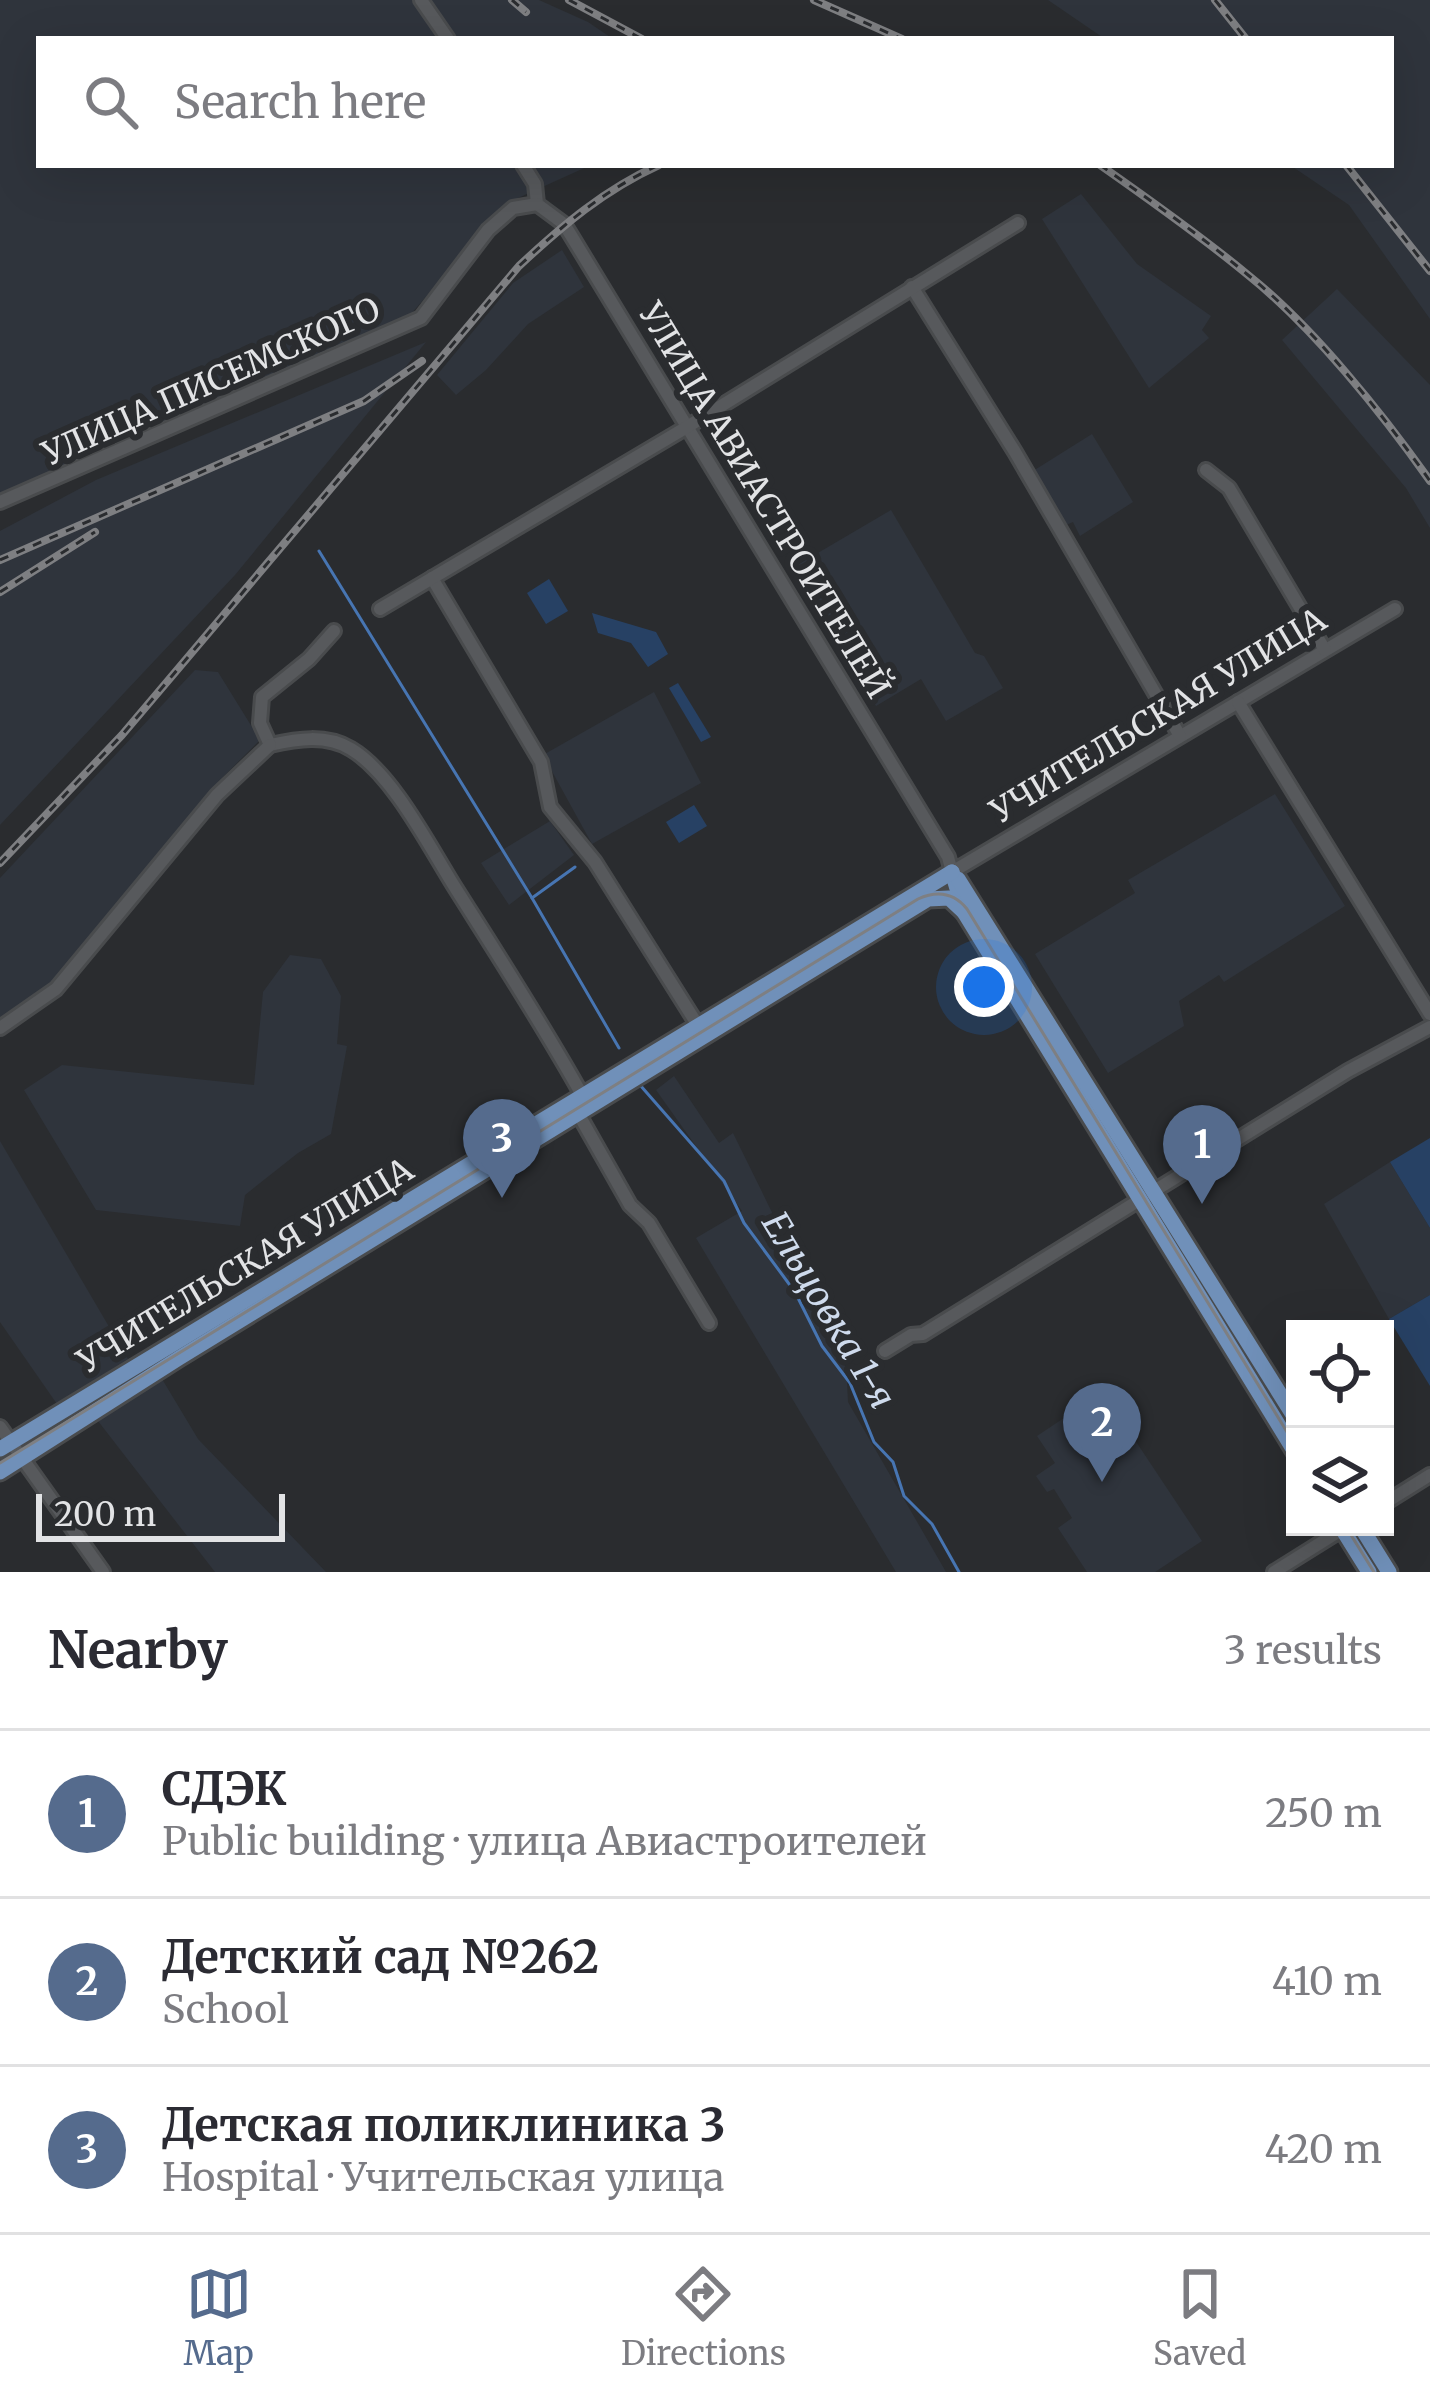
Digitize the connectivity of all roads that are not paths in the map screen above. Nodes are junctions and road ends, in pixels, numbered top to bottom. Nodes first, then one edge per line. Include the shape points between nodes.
1 (421, 0) edge
2 (446, 36) edge
3 (526, 168) edge
4 (537, 204) junction
5 (1018, 223) dead end
6 (912, 287) junction
7 (687, 427) junction
8 (1206, 470) dead end
9 (0, 502) edge
10 (432, 578) junction
11 (380, 609) dead end
12 (1395, 609) dead end
13 (334, 632) dead end
14 (1325, 650) junction
15 (1238, 702) junction
16 (1180, 736) junction
17 (270, 745) junction
18 (952, 872) junction
19 (937, 897) junction
20 (964, 912) junction
21 (1430, 1014) edge
22 (697, 1024) junction
23 (1430, 1027) edge
24 (0, 1028) edge
25 (577, 1104) junction
26 (1157, 1192) junction
27 (1141, 1202) junction
28 (709, 1322) dead end
29 (885, 1351) dead end
30 (1286, 1403) edge
31 (1286, 1437) edge
32 (3, 1439) edge
33 (21, 1457) junction
34 (0, 1472) edge
35 (1430, 1475) edge
36 (1394, 1497) edge
37 (1330, 1536) edge
38 (1348, 1536) edge
39 (1367, 1536) edge
40 (103, 1572) edge
41 (1274, 1572) edge
42 (1369, 1572) edge
43 (1389, 1572) edge

1 - 2 street
3 - 4 street, УЛИЦА АВИАСТРОИТЕЛЕЙ
4 - 7 street, УЛИЦА АВИАСТРОИТЕЛЕЙ via 564,224
4 - 9 street, УЛИЦА ПИСЕМСКОГО via 512,208 488,230 421,318
5 - 6 street
6 - 7 street
6 - 16 street
7 - 10 street
7 - 18 street, УЛИЦА АВИАСТРОИТЕЛЕЙ
8 - 14 street via 1229,488
10 - 11 street
10 - 22 street via 541,762 550,807 595,862
12 - 14 street, УЧИТЕЛЬСКАЯ УЛИЦА
13 - 17 street via 262,697 260,723
14 - 15 street, УЧИТЕЛЬСКАЯ УЛИЦА
15 - 16 street, УЧИТЕЛЬСКАЯ УЛИЦА
15 - 21 street
16 - 18 street, УЧИТЕЛЬСКАЯ УЛИЦА
17 - 24 street via 56,988
17 - 25 street via 327,740 352,749 379,774 444,870
18 - 19 main road, УЧИТЕЛЬСКАЯ УЛИЦА
18 - 20 main road, УЛИЦА АВИАСТРОИТЕЛЕЙ
18 - 22 main road, УЧИТЕЛЬСКАЯ УЛИЦА
18 - 26 main road, УЛИЦА АВИАСТРОИТЕЛЕЙ
19 - 20 main road
19 - 25 main road, УЧИТЕЛЬСКАЯ УЛИЦА
20 - 27 main road, УЛИЦА АВИАСТРОИТЕЛЕЙ
22 - 25 main road, УЧИТЕЛЬСКАЯ УЛИЦА
23 - 26 street
25 - 28 street via 630,1205
25 - 32 main road, УЧИТЕЛЬСКАЯ УЛИЦА
25 - 33 main road, УЧИТЕЛЬСКАЯ УЛИЦА
26 - 27 street
26 - 30 main road, УЛИЦА АВИАСТРОИТЕЛЕЙ
27 - 29 street
27 - 31 main road, УЛИЦА АВИАСТРОИТЕЛЕЙ
32 - 33 street
33 - 34 main road, УЧИТЕЛЬСКАЯ УЛИЦА
33 - 40 street
35 - 36 street
37 - 41 street
38 - 42 main road
39 - 43 main road

